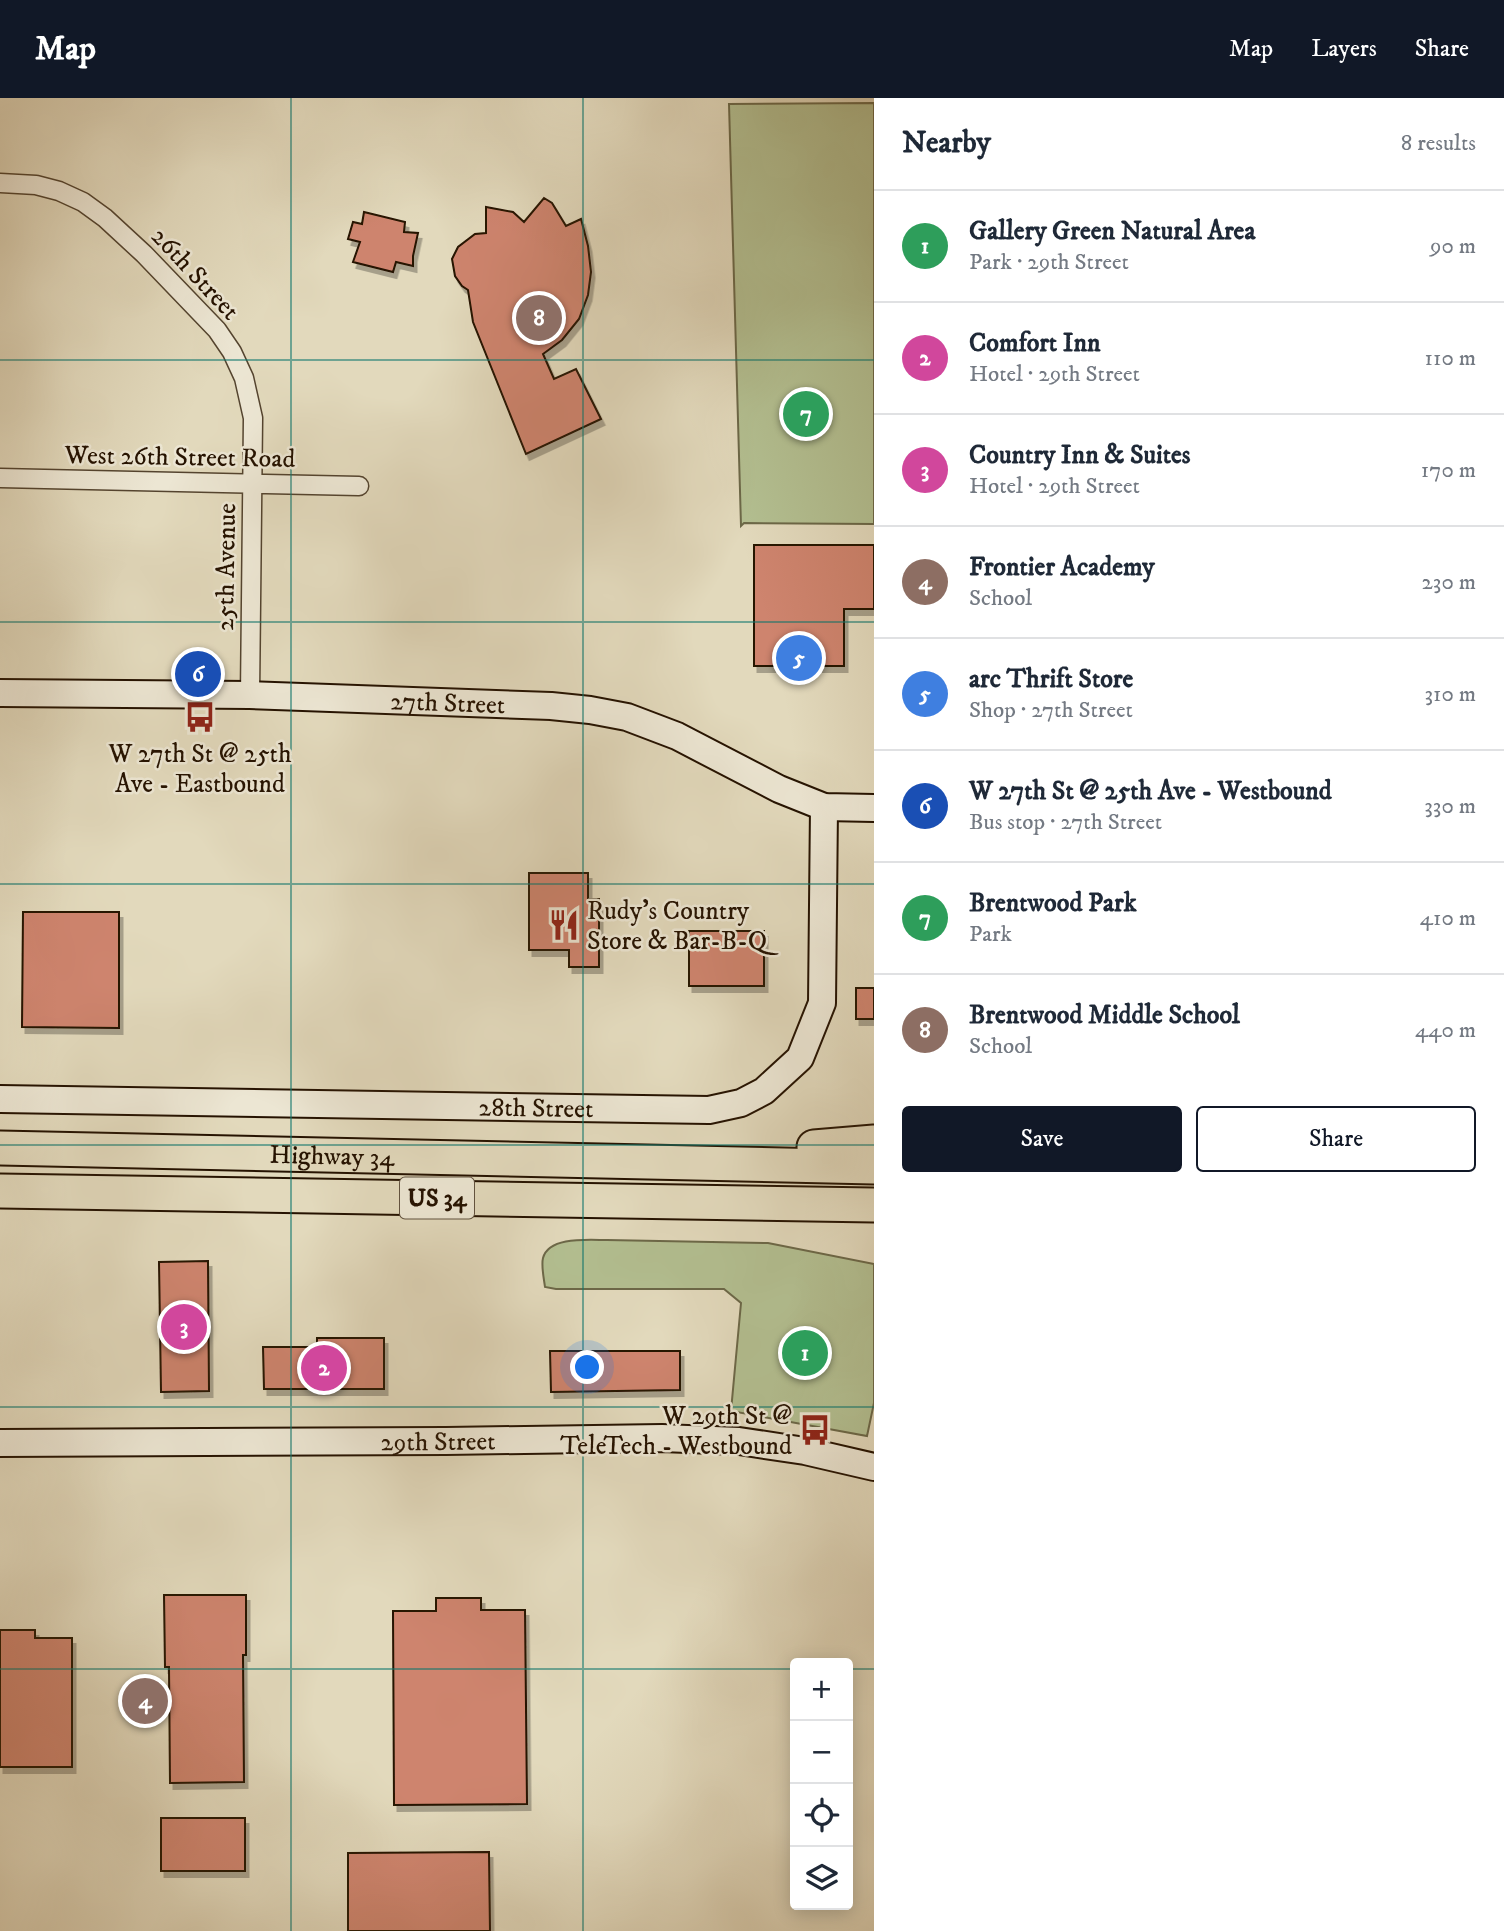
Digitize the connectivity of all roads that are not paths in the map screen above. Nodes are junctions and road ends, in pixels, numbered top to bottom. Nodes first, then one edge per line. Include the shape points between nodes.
1 (0, 183) edge
2 (0, 478) edge
3 (253, 483) junction
4 (359, 486) dead end
5 (0, 693) edge
6 (250, 695) junction
7 (824, 807) junction
8 (874, 808) edge
9 (0, 1099) edge
10 (874, 1142) edge
11 (0, 1148) edge
12 (686, 1164) junction
13 (874, 1167) edge
14 (0, 1191) edge
15 (656, 1202) junction
16 (874, 1205) edge
17 (874, 1226) edge
18 (0, 1443) edge
19 (874, 1467) edge

1 - 3 street, 26th Street via 36,185 83,202 144,254 217,330 244,378 253,418
2 - 3 street, West 26th Street Road
3 - 4 street, West 26th Street Road
3 - 6 street, 25th Avenue
5 - 6 street, 27th Street
6 - 7 street, 27th Street via 551,706 627,717
7 - 8 street, 27th Street
7 - 9 street, 28th Street via 822,1003 800,1058 764,1091 741,1103 709,1110
10 - 12 highway via 724,1151
11 - 12 highway, Highway 34 / US 34
12 - 13 highway, Highway 34 / US 34
14 - 15 highway, Highway 34 / US 34
15 - 16 highway, Highway 34 / US 34
15 - 17 highway via 723,1213
18 - 19 street, 29th Street via 662,1438 739,1441

